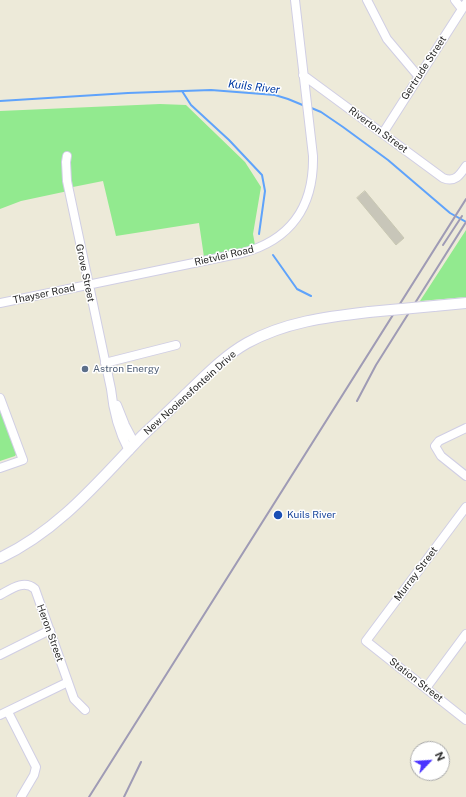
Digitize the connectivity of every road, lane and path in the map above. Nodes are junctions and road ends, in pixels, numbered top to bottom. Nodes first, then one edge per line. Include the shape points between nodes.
1 (295, 0) edge
2 (367, 0) edge
3 (455, 0) edge
4 (464, 6) edge
5 (303, 75) junction
6 (419, 77) junction
7 (383, 133) junction
8 (67, 156) dead end
9 (466, 166) edge
10 (88, 285) junction
11 (0, 303) edge
12 (466, 303) edge
13 (176, 344) dead end
14 (105, 363) junction
15 (0, 398) edge
16 (466, 428) edge
17 (132, 447) junction
18 (0, 468) edge
19 (466, 476) edge
20 (466, 507) edge
21 (0, 558) edge
22 (0, 595) edge
23 (50, 630) junction
24 (466, 634) edge
25 (366, 641) joint
26 (0, 655) edge
27 (68, 682) junction
28 (426, 688) junction
29 (85, 710) dead end
30 (4, 714) edge
31 (466, 720) edge
32 (21, 797) edge

1 - 5 street, Rietvlei Road
2 - 6 street via 387,39
3 - 4 street
4 - 6 street, Gertrude Street
5 - 7 street, Riverton Street
5 - 10 street, Rietvlei Road via 313,171 304,205 284,232 260,248 242,253
6 - 7 street, Gertrude Street
7 - 9 street, Riverton Street via 448,180 460,176
8 - 10 street, Grove Street via 66,181
10 - 11 street, Thayser Road
10 - 14 street, Grove Street
12 - 17 street, New Nooiensfontein Drive, bridge via 307,320 278,329 247,343 228,357 194,386
13 - 14 street
14 - 17 street, Grove Street via 111,389
15 - 18 street via 23,460
16 - 19 street via 439,441 435,446 441,456
17 - 21 street, New Nooiensfontein Drive via 67,513 28,543
20 - 25 street, Murray Street
22 - 23 street, Heron Street via 21,584 35,589
23 - 26 street
23 - 27 street, Heron Street
24 - 28 street
25 - 28 street, Station Street
27 - 29 street, Heron Street via 75,701
27 - 30 street
28 - 31 street, Station Street
30 - 32 street via 36,767 34,776

